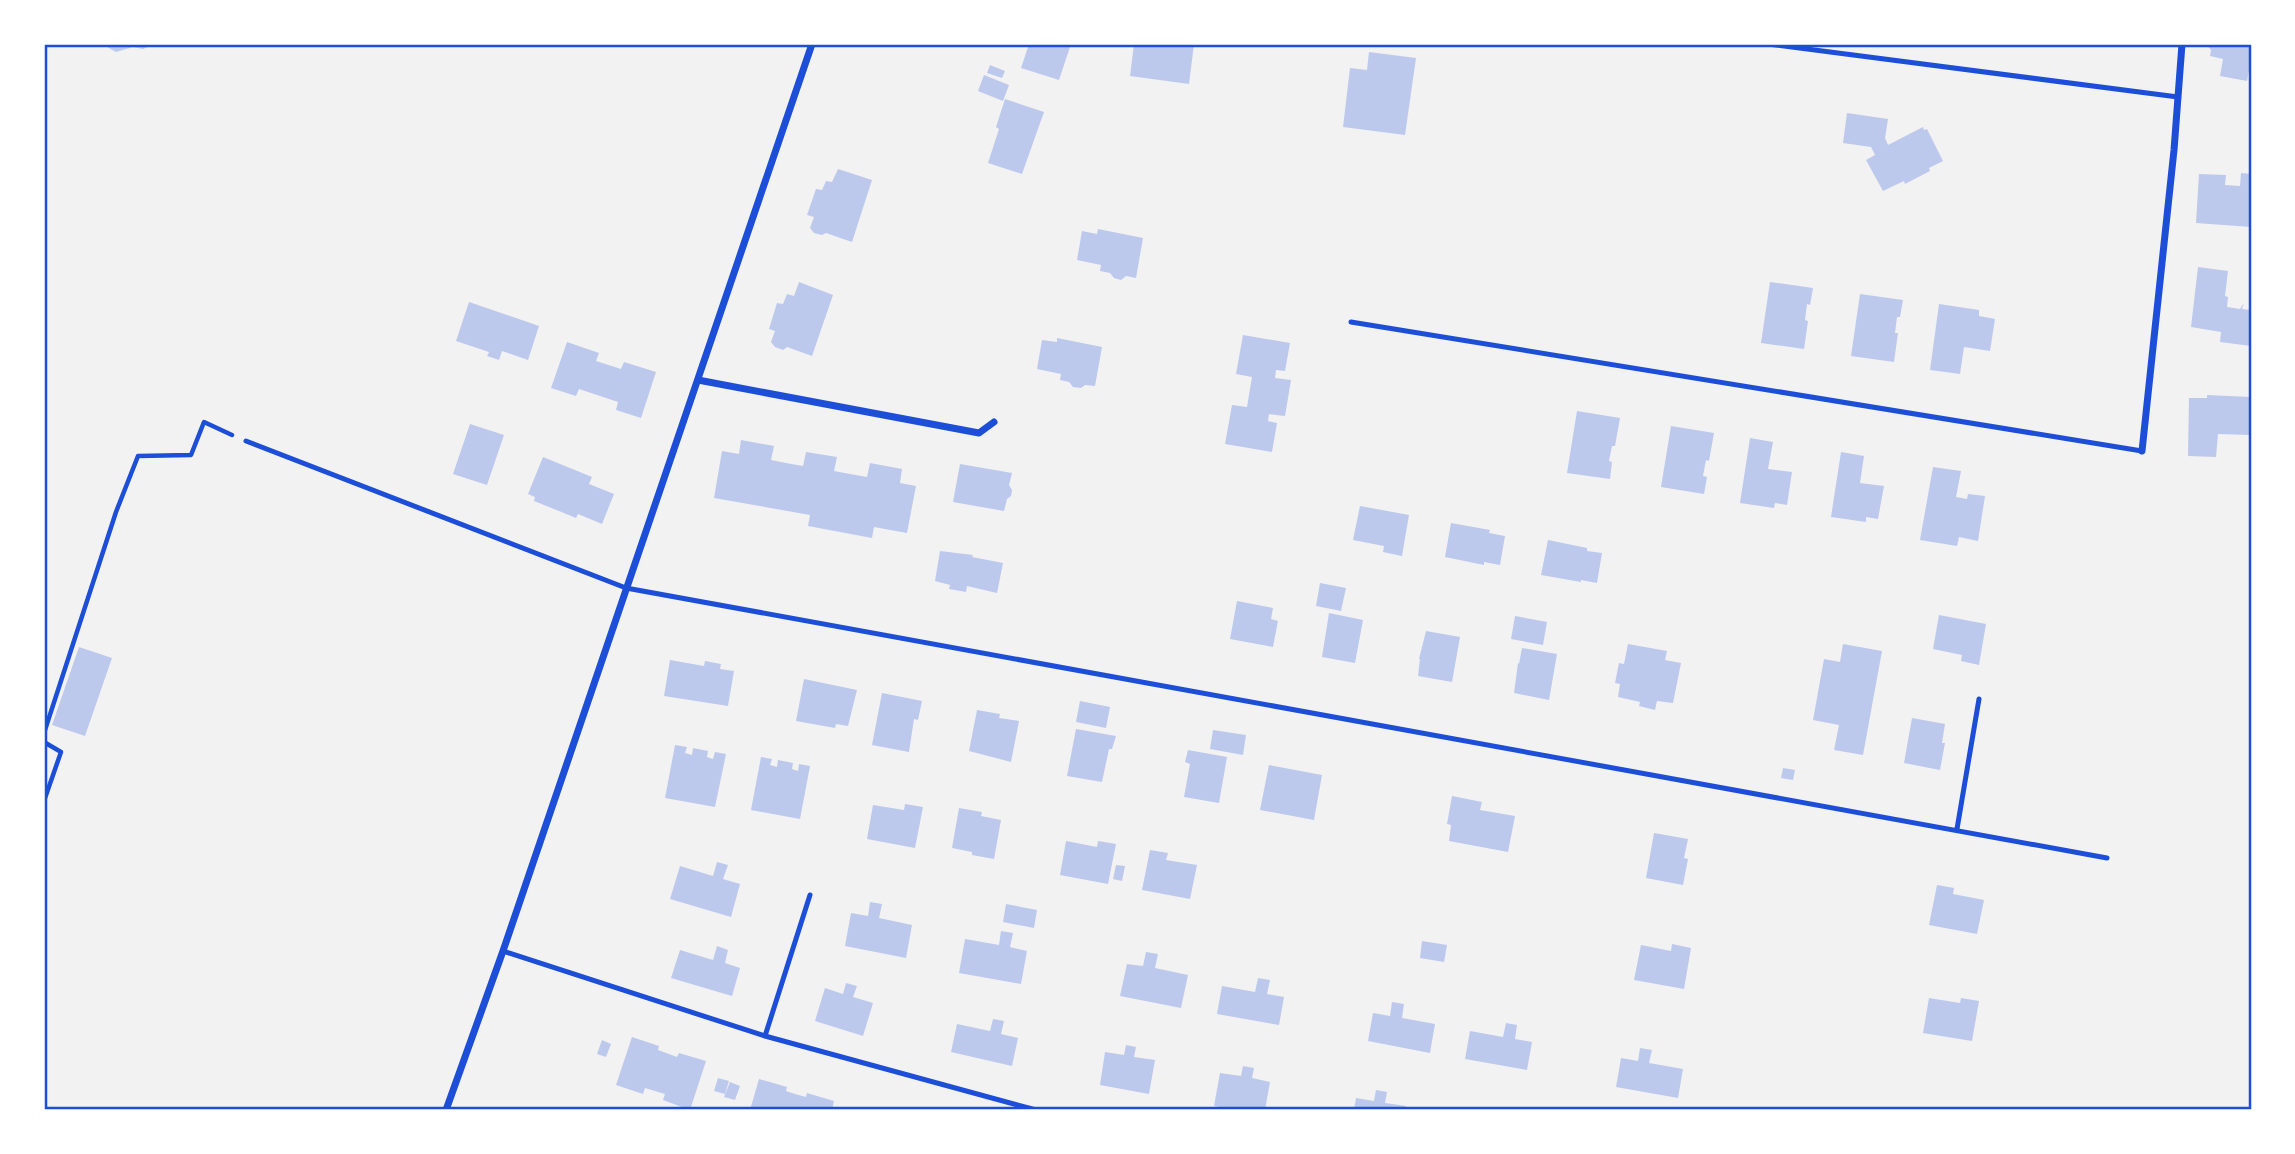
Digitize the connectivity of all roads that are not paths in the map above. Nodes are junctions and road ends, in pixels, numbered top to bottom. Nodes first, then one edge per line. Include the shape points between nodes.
1 (812, 44) edge
2 (1768, 44) edge
3 (2182, 44) edge
4 (2178, 97) junction
5 (1352, 321) dead end
6 (698, 380) junction
7 (994, 422) dead end
8 (246, 441) road end
9 (2142, 451) joint
10 (626, 588) junction
11 (1979, 699) dead end
12 (1957, 829) junction
13 (2107, 858) dead end
14 (810, 895) dead end
15 (503, 951) junction
16 (765, 1037) junction
17 (446, 1110) edge
18 (1036, 1110) edge

1 - 6 street
2 - 4 lane
3 - 4 street
4 - 9 street
5 - 9 lane
6 - 7 street via 979,433
6 - 10 street
8 - 10 lane
10 - 12 lane
10 - 15 street
11 - 12 lane
12 - 13 lane
14 - 16 lane
15 - 16 lane
15 - 17 street
16 - 18 lane

